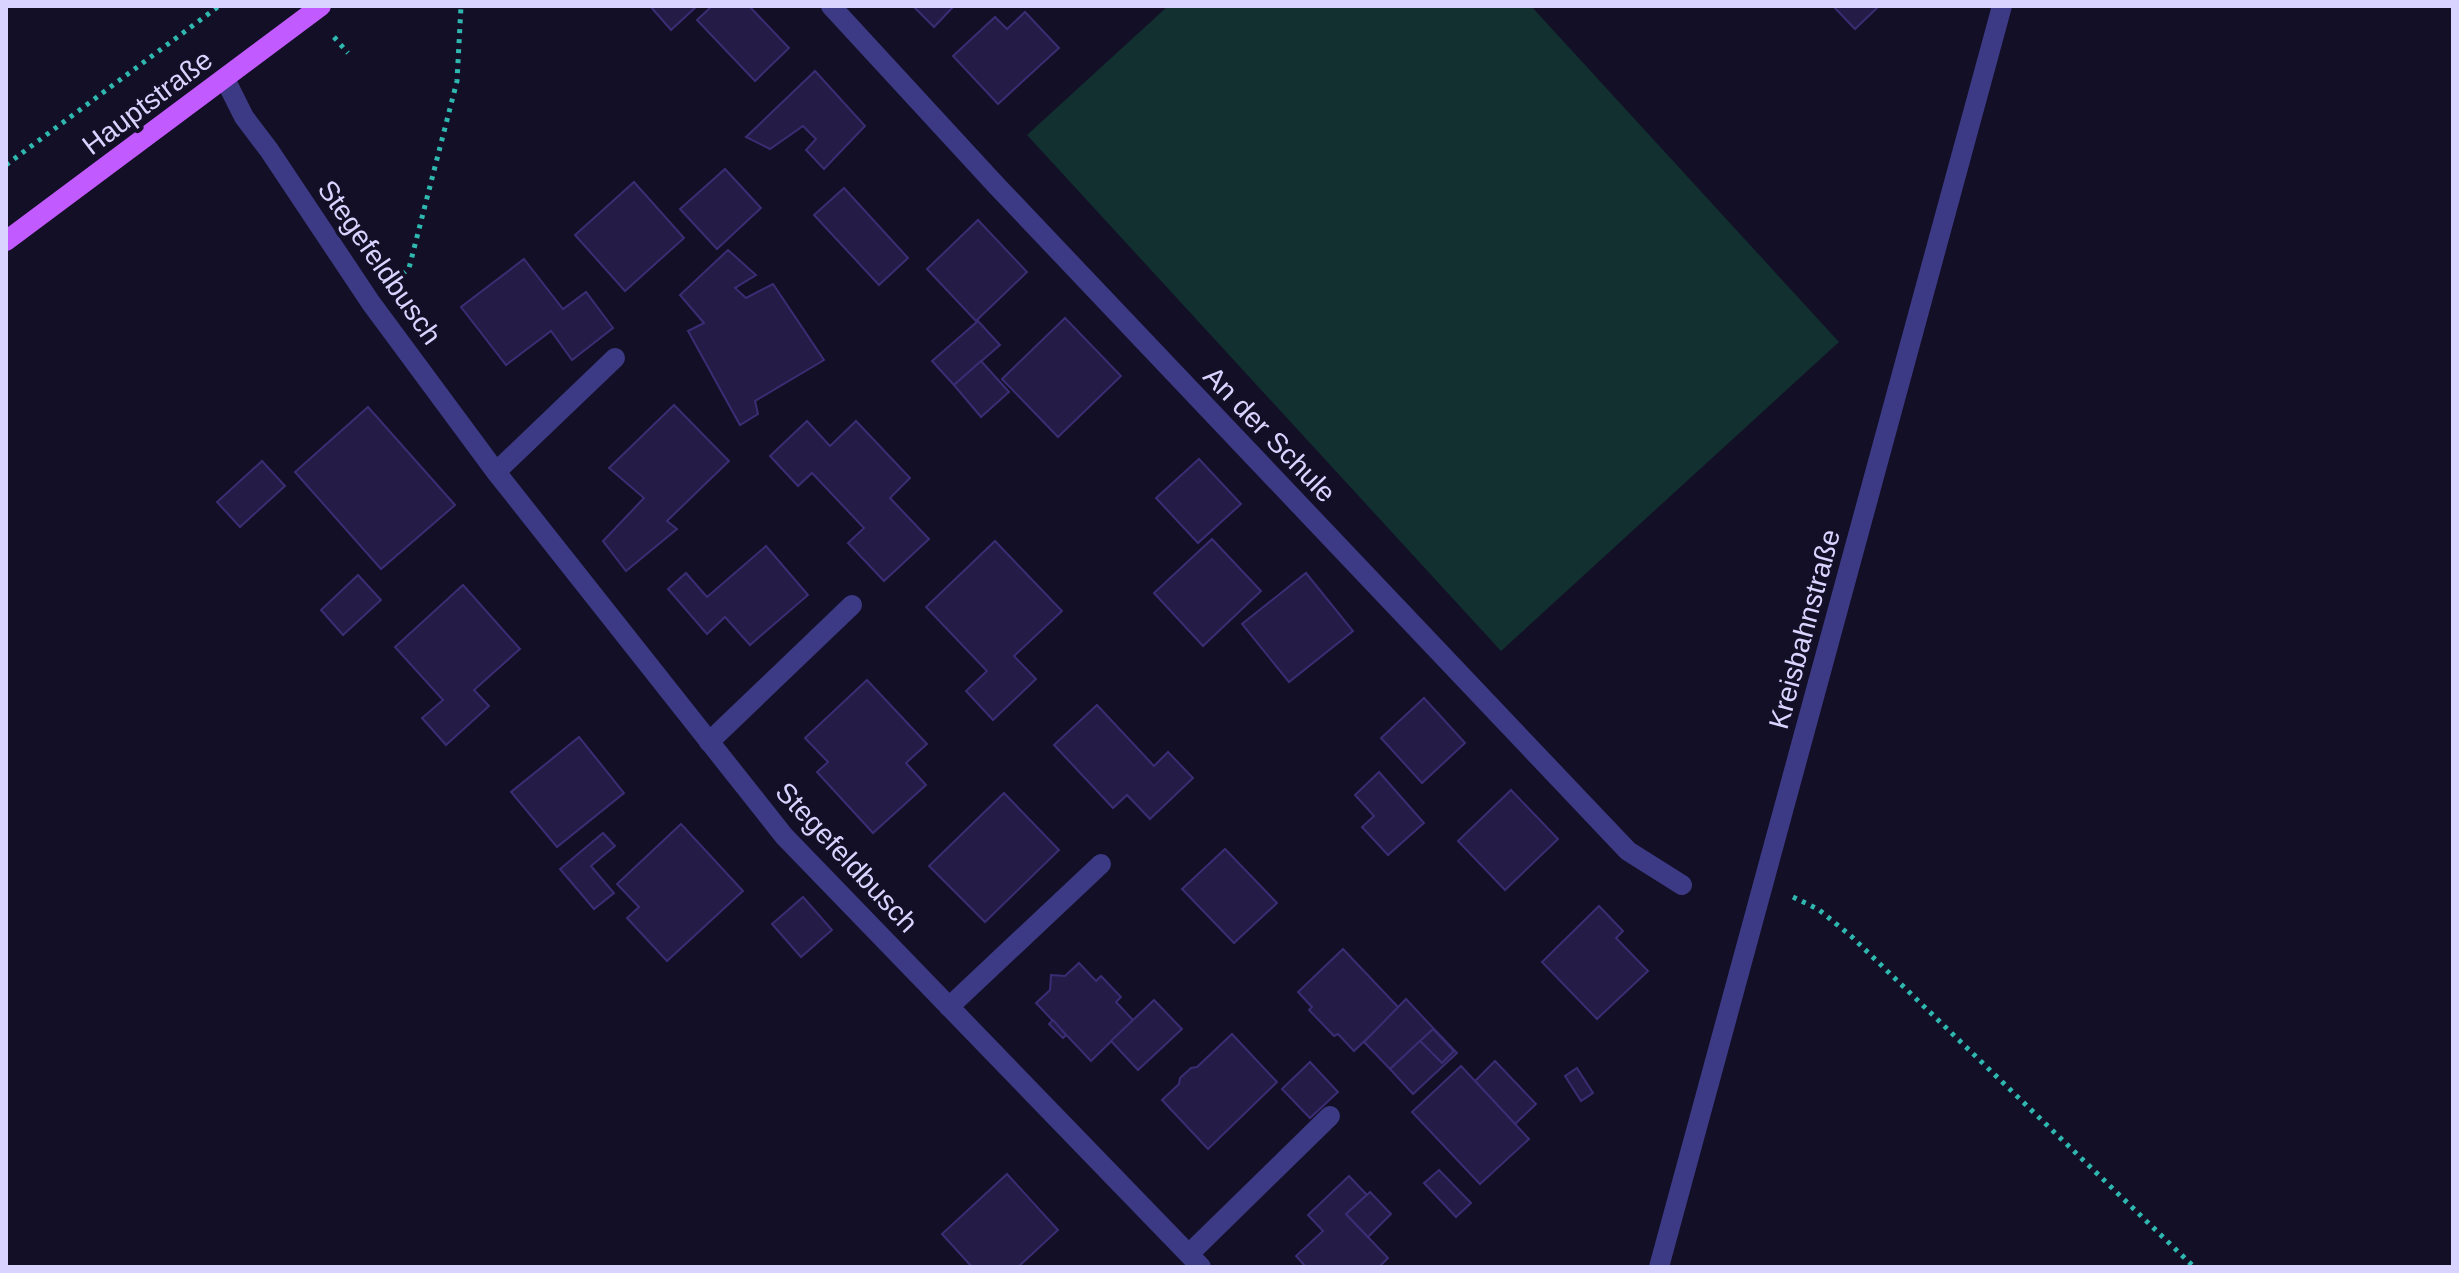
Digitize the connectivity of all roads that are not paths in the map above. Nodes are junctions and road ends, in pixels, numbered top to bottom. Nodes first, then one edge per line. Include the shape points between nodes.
1 (321, 6) edge
2 (831, 6) edge
3 (2002, 6) edge
4 (225, 79) junction
5 (6, 241) edge
6 (615, 358) dead end
7 (496, 472) junction
8 (852, 605) dead end
9 (709, 742) junction
10 (1101, 864) dead end
11 (1682, 885) dead end
12 (949, 1007) junction
13 (1330, 1116) dead end
14 (1195, 1261) edge
15 (1659, 1267) edge

1 - 4 main road, Hauptstraße
2 - 11 street, An der Schule via 1628,851
3 - 15 street, Kreisbahnstraße
4 - 5 main road, Hauptstraße
4 - 7 street, Stegefeldbusch via 244,117 371,303
6 - 7 street
7 - 9 street, Stegefeldbusch
8 - 9 street
9 - 12 street, Stegefeldbusch via 784,836
10 - 12 street
12 - 14 street, Stegefeldbusch
13 - 14 street, Stegefeldbusch

